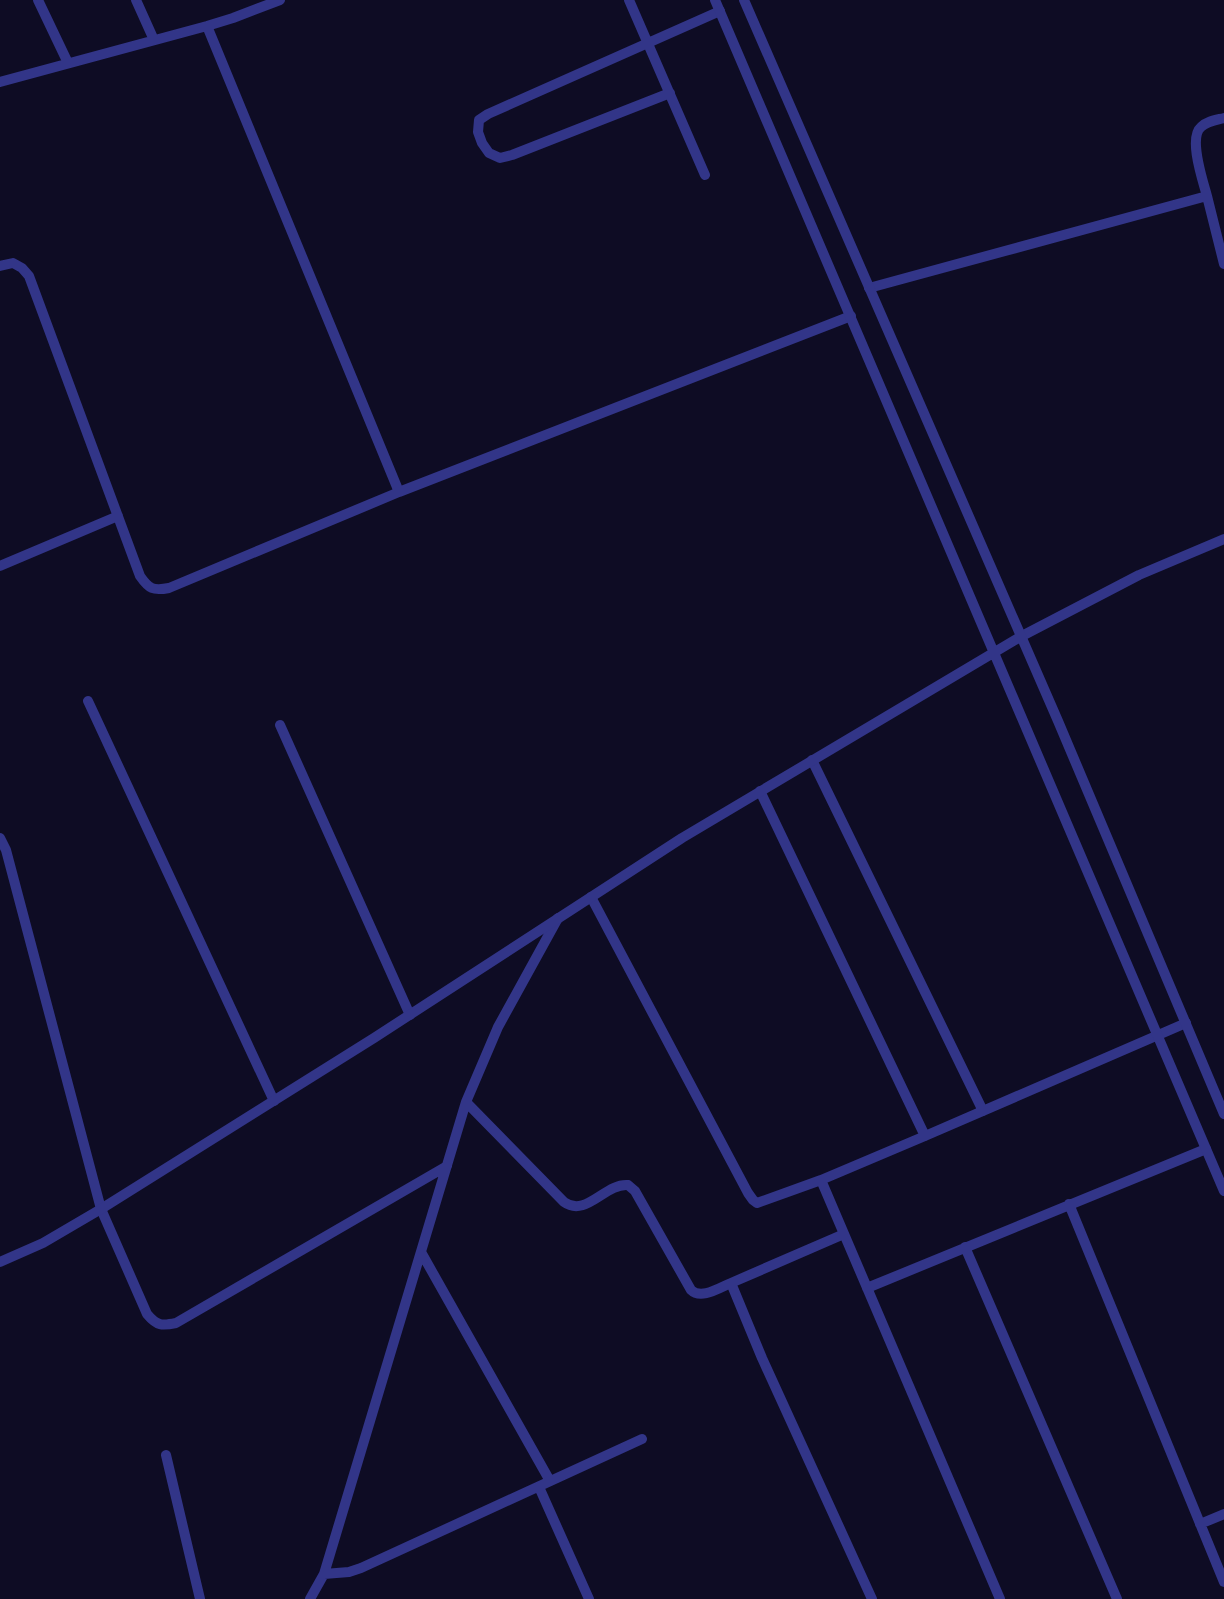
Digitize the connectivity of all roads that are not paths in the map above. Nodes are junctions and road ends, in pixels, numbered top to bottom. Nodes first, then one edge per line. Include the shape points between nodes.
1 (38, 0) edge
2 (136, 0) edge
3 (280, 0) edge
4 (629, 0) edge
5 (715, 0) edge
6 (744, 0) edge
7 (720, 11) junction
8 (207, 26) junction
9 (154, 40) junction
10 (648, 43) junction
11 (68, 63) junction
12 (0, 82) edge
13 (670, 93) junction
14 (1224, 118) edge
15 (705, 175) dead end
16 (1206, 196) junction
17 (1224, 264) edge
18 (0, 266) edge
19 (869, 288) junction
20 (851, 316) junction
21 (399, 492) junction
22 (118, 516) junction
23 (1224, 540) edge
24 (0, 566) edge
25 (1020, 637) junction
26 (993, 652) junction
27 (88, 701) dead end
28 (280, 725) dead end
29 (812, 760) junction
30 (760, 792) junction
31 (0, 838) edge
32 (591, 897) junction
33 (558, 918) junction
34 (410, 1015) junction
35 (1186, 1023) junction
36 (1158, 1035) junction
37 (274, 1101) junction
38 (466, 1102) junction
39 (983, 1111) junction
40 (1224, 1114) edge
41 (925, 1136) junction
42 (1206, 1149) junction
43 (447, 1166) junction
44 (821, 1180) junction
45 (1224, 1191) edge
46 (1069, 1204) junction
47 (101, 1209) junction
48 (844, 1234) junction
49 (965, 1247) junction
50 (421, 1252) junction
51 (0, 1262) edge
52 (731, 1284) junction
53 (867, 1288) junction
54 (642, 1439) dead end
55 (166, 1455) dead end
56 (550, 1481) junction
57 (538, 1486) junction
58 (1224, 1514) edge
59 (1200, 1524) junction
60 (324, 1574) junction
61 (1224, 1582) edge
62 (200, 1599) edge
63 (310, 1599) edge
64 (589, 1599) edge
65 (872, 1599) edge
66 (1000, 1599) edge
67 (1117, 1599) edge

1 - 11 street
2 - 9 street
3 - 8 street
4 - 10 street
5 - 7 street
6 - 19 street
7 - 10 street
7 - 20 street
8 - 9 street
8 - 21 street
9 - 11 street
10 - 13 street
10 - 13 street via 488,114 479,120 478,132 482,143 490,153 500,158 512,155
11 - 12 street
13 - 15 street
14 - 16 street via 1210,121 1200,127 1196,136 1195,148
16 - 17 street
16 - 19 street
18 - 22 street via 13,263 29,276
19 - 25 street
20 - 21 street
20 - 26 street
21 - 22 street via 159,590 148,587 140,576
22 - 24 street
23 - 25 street via 1139,575
25 - 26 street
25 - 35 street
26 - 29 street
26 - 36 street
27 - 37 street
28 - 34 street
29 - 30 street
29 - 39 street
30 - 32 street via 682,838
30 - 41 street
31 - 47 street via 6,850
32 - 33 street
32 - 44 street via 752,1200 764,1202
33 - 34 street
33 - 38 street via 498,1026
34 - 37 street
35 - 36 street
35 - 40 street
36 - 39 street
36 - 42 street
37 - 47 street
38 - 43 street
38 - 52 street via 564,1202 571,1206 579,1207 586,1204 614,1186 628,1185 635,1191 695,1294 702,1295
39 - 41 street
41 - 44 street
42 - 45 street
42 - 46 street
43 - 47 street via 176,1323 165,1325 154,1323 147,1314
43 - 50 street
44 - 48 street
46 - 49 street
46 - 59 street
47 - 51 street via 43,1243
48 - 52 street
48 - 53 street
49 - 53 street
49 - 67 street
50 - 56 street
50 - 60 street
52 - 65 street
53 - 66 street
54 - 56 street
55 - 62 street
56 - 57 street
57 - 60 street via 361,1568 349,1572
57 - 64 street
58 - 59 street
59 - 61 street
60 - 63 street

